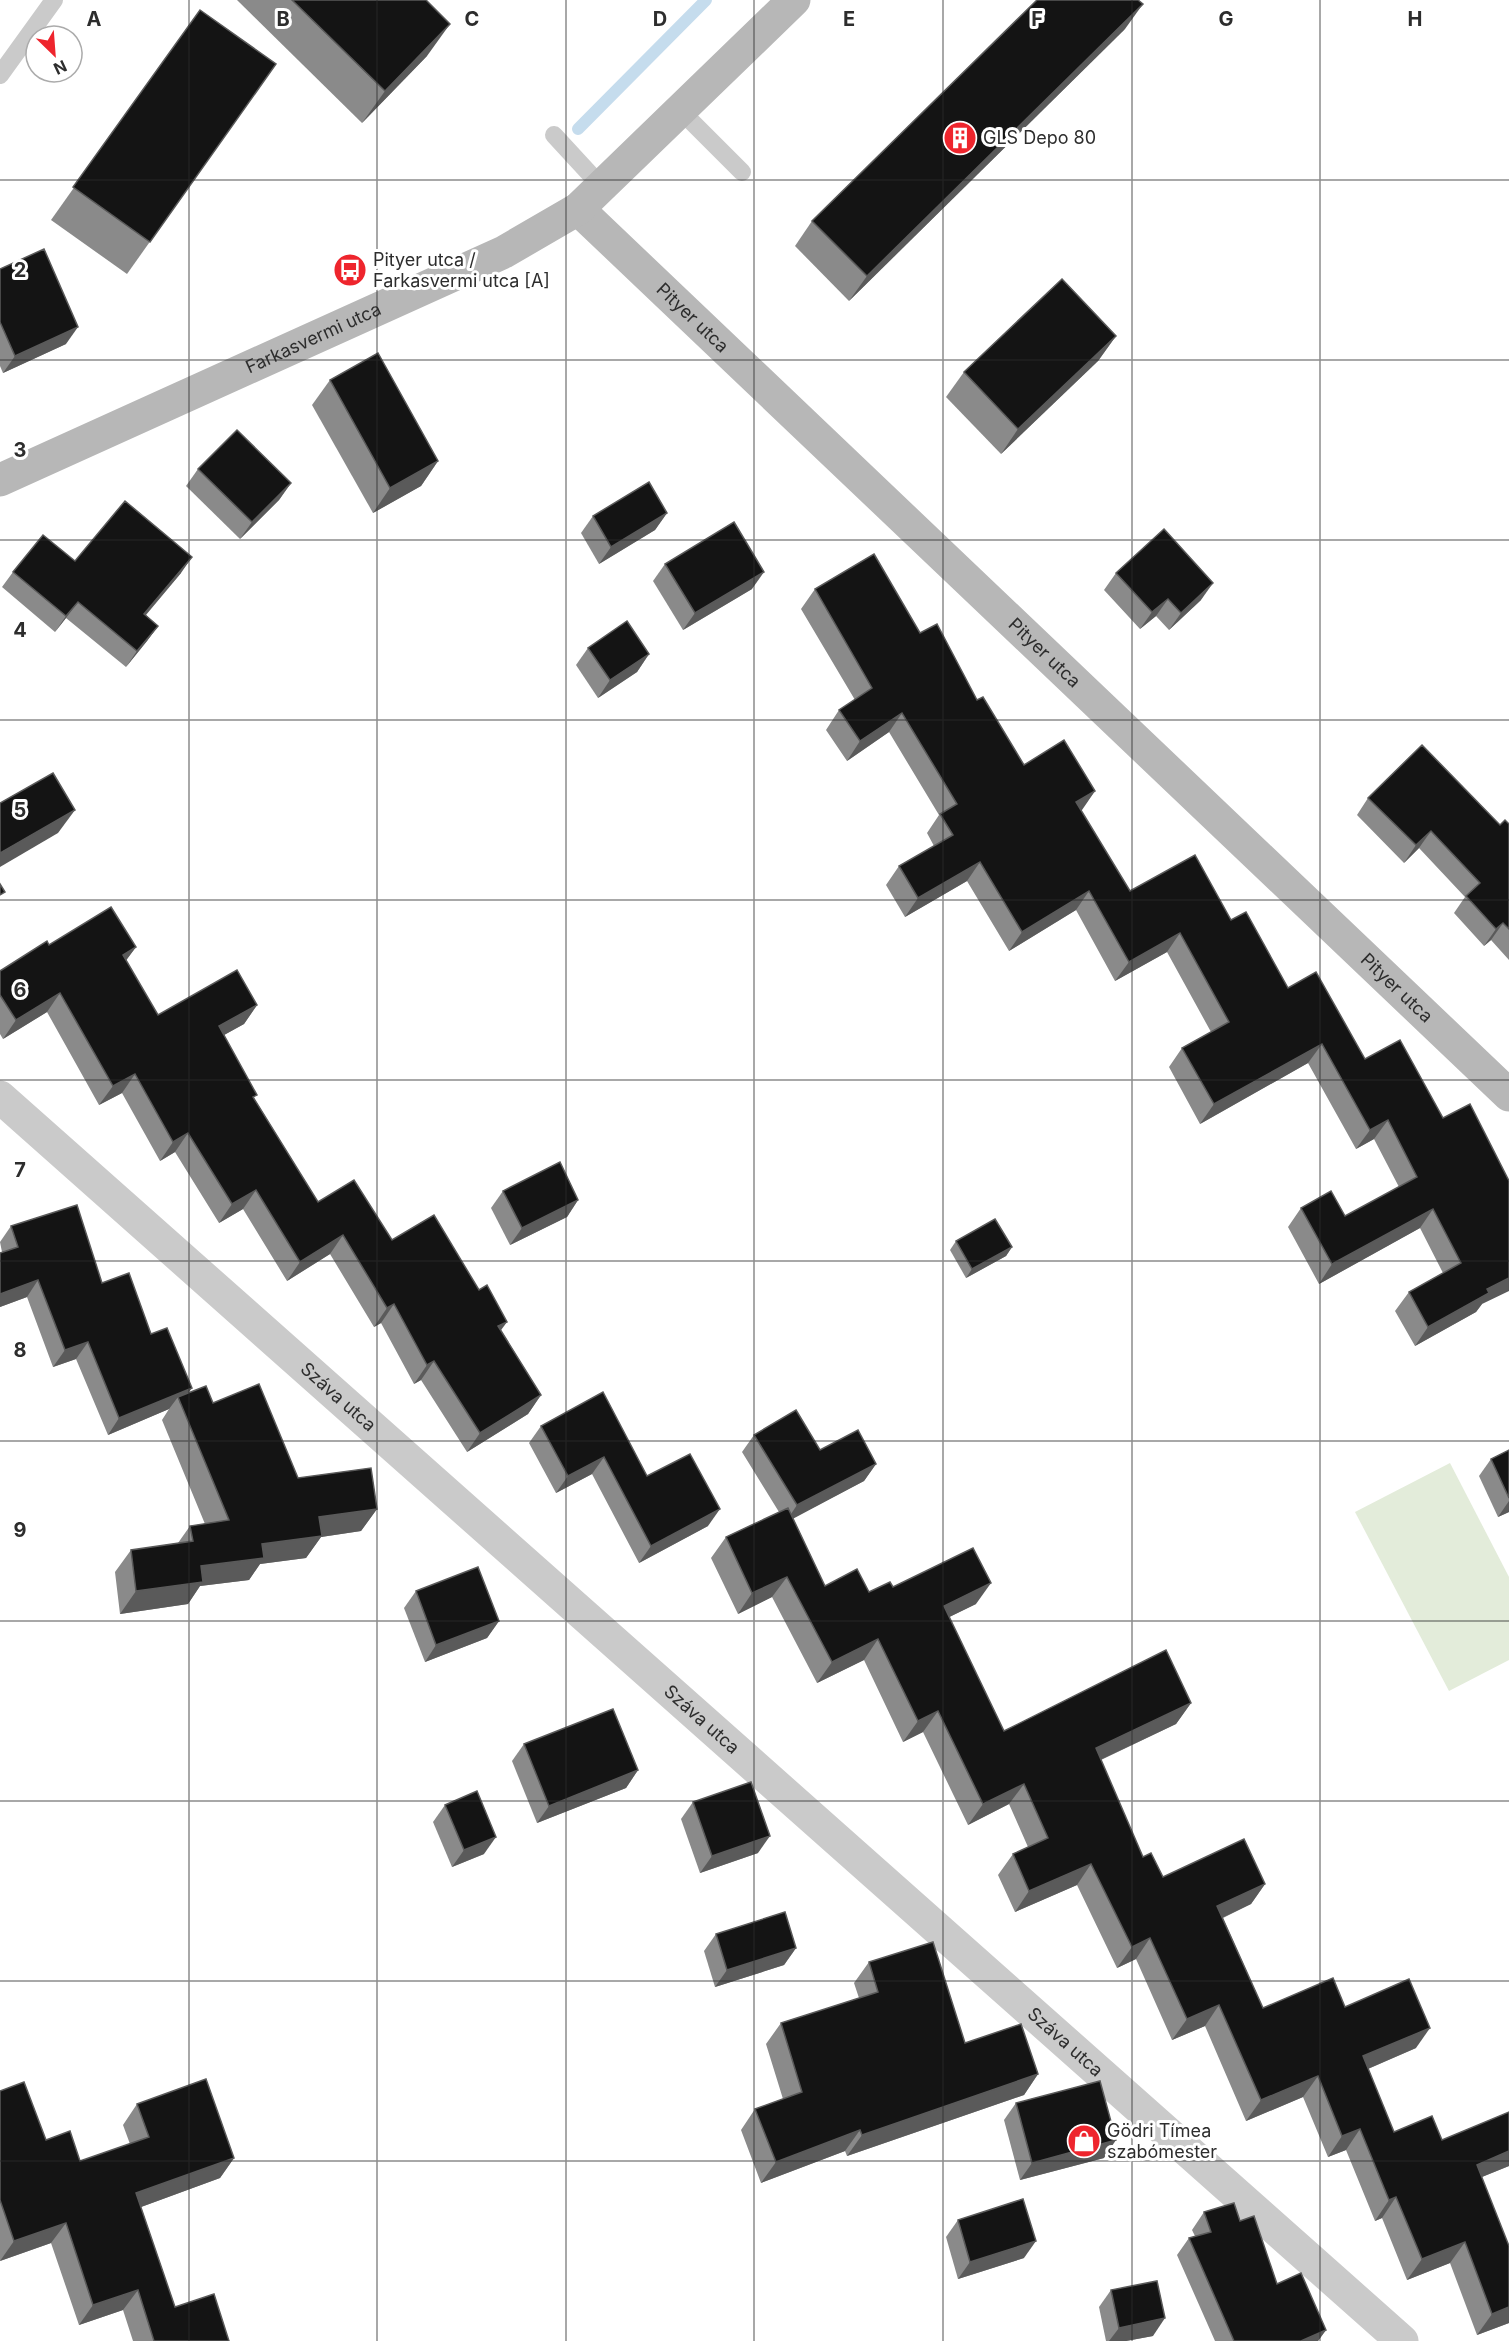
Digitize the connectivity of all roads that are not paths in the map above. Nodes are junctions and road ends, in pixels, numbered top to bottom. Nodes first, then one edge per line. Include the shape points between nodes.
1 (54, 0) edge
2 (794, 0) edge
3 (0, 75) edge
4 (680, 110) junction
5 (555, 135) dead end
6 (742, 172) dead end
7 (602, 186) junction
8 (578, 210) junction
9 (0, 480) edge
10 (1509, 1095) edge
11 (0, 1097) edge
12 (1402, 2341) edge

1 - 3 lane
2 - 4 street, Farkasvermi utca
4 - 6 lane
4 - 7 street, Farkasvermi utca
5 - 7 lane
7 - 8 street, Farkasvermi utca
8 - 9 street, Farkasvermi utca via 504,252
8 - 10 street, Pityer utca
11 - 12 street, Száva utca

